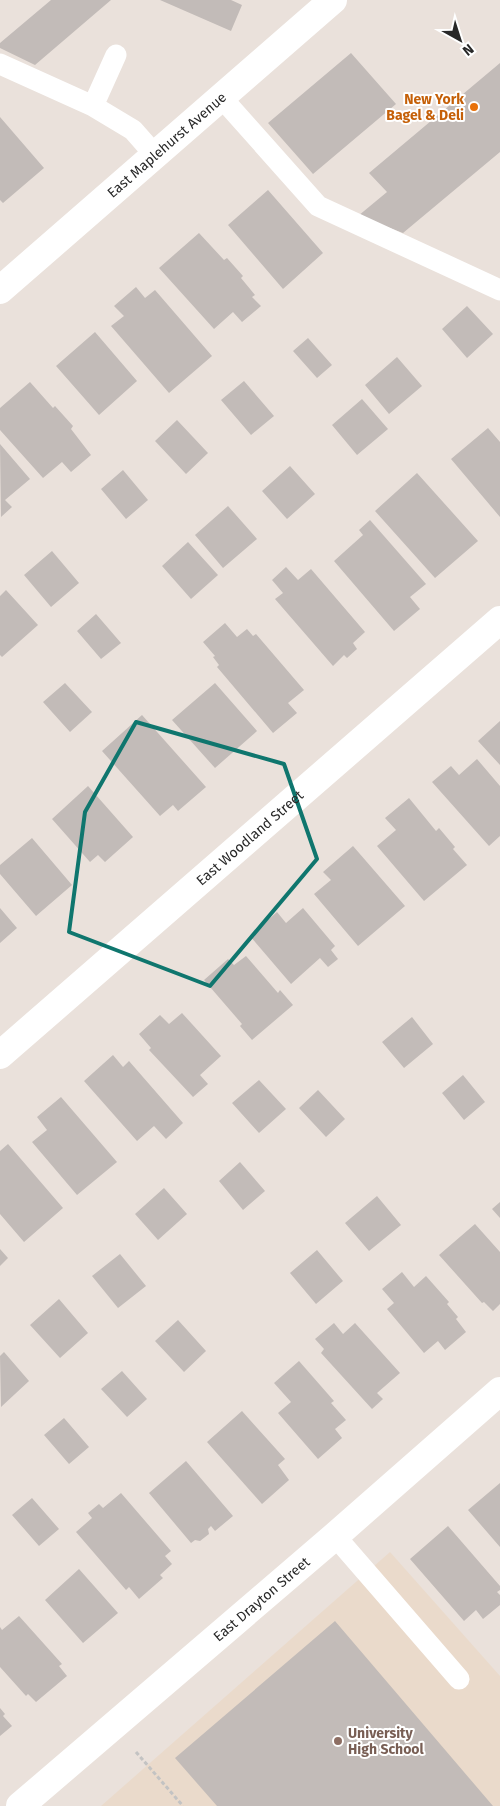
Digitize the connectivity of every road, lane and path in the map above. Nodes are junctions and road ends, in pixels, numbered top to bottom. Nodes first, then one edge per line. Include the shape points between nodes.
1 (333, 0) edge
2 (116, 55) dead end
3 (0, 64) edge
4 (221, 97) junction
5 (93, 106) junction
6 (154, 155) junction
7 (0, 290) edge
8 (500, 290) edge
9 (500, 620) edge
10 (0, 1055) edge
11 (500, 1391) edge
12 (335, 1536) junction
13 (459, 1679) dead end
14 (131, 1745) dead end
15 (20, 1806) edge
16 (183, 1806) edge

1 - 4 street, East Maplehurst Avenue
2 - 5 lane
3 - 5 lane
4 - 6 street, East Maplehurst Avenue
4 - 8 lane via 318,206
5 - 6 lane via 133,130
6 - 7 street, East Maplehurst Avenue
9 - 10 street, East Woodland Street
11 - 12 street, East Drayton Street
12 - 13 lane
12 - 15 street, East Drayton Street
14 - 16 path

